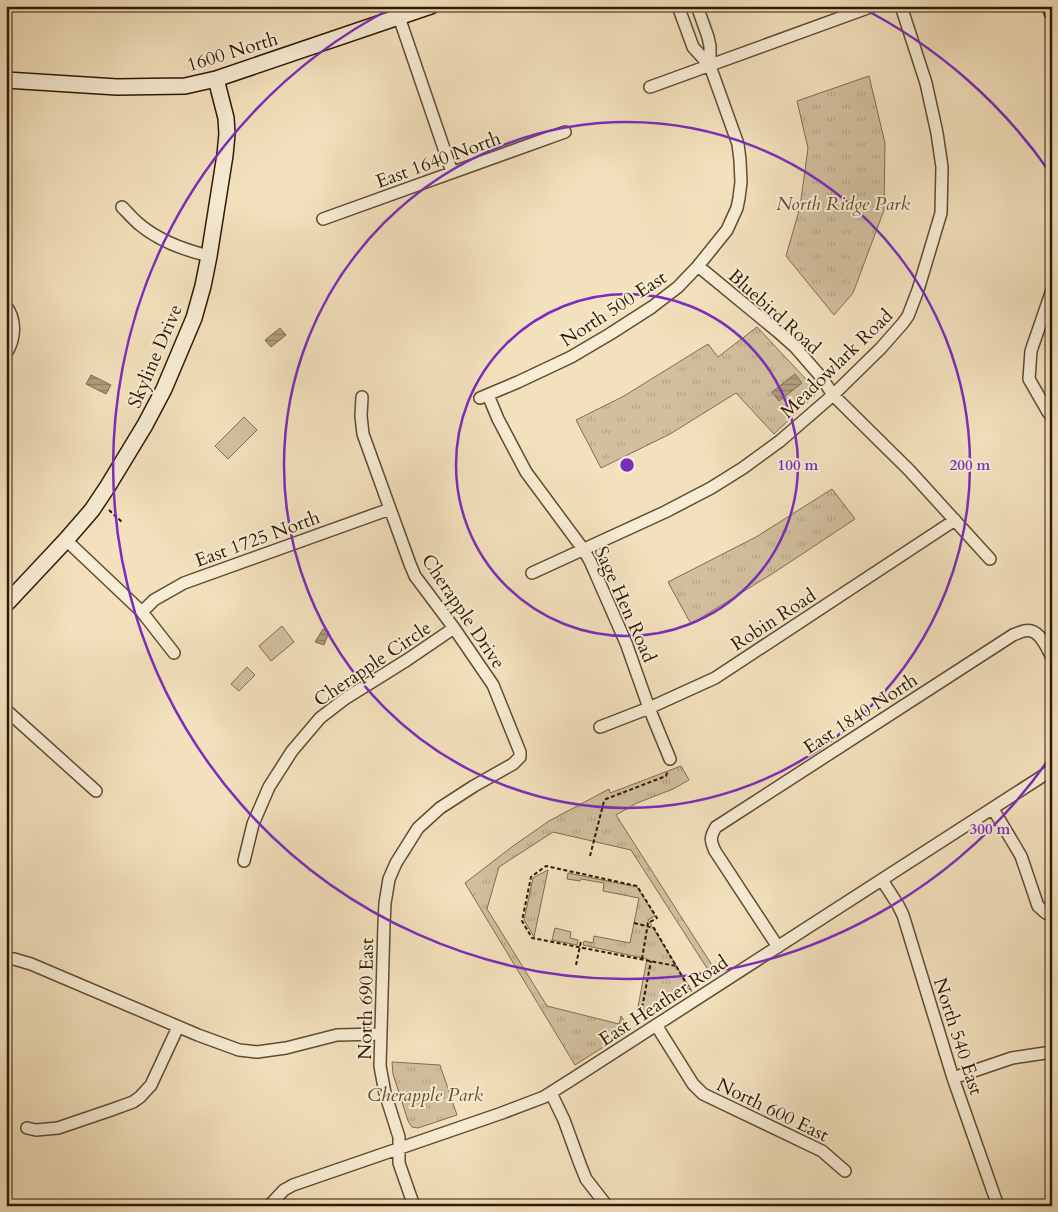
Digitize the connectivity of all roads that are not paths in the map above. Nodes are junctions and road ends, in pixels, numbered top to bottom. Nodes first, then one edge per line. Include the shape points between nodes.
1 (431, 6) edge
2 (678, 6) edge
3 (697, 6) edge
4 (873, 6) edge
5 (901, 6) edge
6 (1051, 6) edge
7 (1052, 12) edge
8 (399, 17) junction
9 (710, 66) junction
10 (216, 79) junction
11 (6, 80) edge
12 (650, 87) dead end
13 (565, 132) dead end
14 (452, 172) junction
15 (122, 207) dead end
16 (323, 219) dead end
17 (209, 256) junction
18 (698, 266) junction
19 (1052, 290) edge
20 (6, 306) edge
21 (6, 354) edge
22 (833, 395) junction
23 (362, 396) dead end
24 (484, 396) joint
25 (1052, 417) edge
26 (390, 509) junction
27 (955, 520) junction
28 (66, 540) junction
29 (583, 549) junction
30 (990, 559) dead end
31 (532, 573) dead end
32 (6, 604) edge
33 (142, 612) junction
34 (454, 628) junction
35 (174, 652) dead end
36 (1052, 657) edge
37 (649, 708) junction
38 (6, 710) edge
39 (600, 727) dead end
40 (520, 757) joint
41 (670, 760) road end
42 (1052, 770) edge
43 (96, 791) dead end
44 (993, 809) junction
45 (244, 860) dead end
46 (882, 880) junction
47 (1048, 914) edge
48 (778, 947) junction
49 (6, 959) edge
50 (652, 1023) junction
51 (178, 1027) junction
52 (381, 1034) junction
53 (1052, 1052) edge
54 (953, 1078) junction
55 (551, 1092) junction
56 (27, 1128) dead end
57 (399, 1149) junction
58 (845, 1171) dead end
59 (268, 1206) edge
60 (414, 1206) edge
61 (607, 1206) edge
62 (998, 1206) edge

1 - 8 street, 1600 North
2 - 9 street, North 500 East via 693,47
3 - 9 street, North 500 East via 710,46
4 - 9 street
5 - 22 street, Meadowlark Road via 926,83 938,140 942,167 941,213 908,316 894,335
6 - 7 street
8 - 10 street, 1600 North
8 - 14 street
9 - 12 street
9 - 18 street, North 500 East via 738,144 741,182 737,208 727,230
10 - 11 street, 1600 North via 185,86 117,87
10 - 17 street, Skyline Drive via 227,134
13 - 14 street, East 1640 North
14 - 16 street, East 1640 North
15 - 17 street via 140,224 168,242
17 - 28 street, Skyline Drive via 194,318 146,425 92,510
18 - 22 street, Bluebird Road via 795,347
18 - 24 street, North 500 East via 678,287 610,334 570,358
19 - 25 street via 1030,351 1029,379
20 - 21 street via 14,326
22 - 27 street, Bluebird Road
22 - 29 street, Meadowlark Road via 780,442 744,468 666,512
23 - 26 street, Cherapple Drive via 363,434
24 - 29 street, Sage Hen Road via 526,472
26 - 33 street, East 1725 North via 184,583 154,600
26 - 34 street, Cherapple Drive via 415,576
27 - 30 street, Bluebird Road
27 - 37 street, Robin Road via 715,678
28 - 32 street, Skyline Drive
28 - 33 street
29 - 31 street, Meadowlark Road
29 - 37 street, Sage Hen Road via 626,643
33 - 35 street
34 - 40 street, Cherapple Drive via 493,685
34 - 45 street, Cherapple Circle via 320,718 292,751 269,787 253,824
36 - 48 street, East 1840 North via 1033,631 1013,635 716,827 711,835 715,851
37 - 39 street, Robin Road
37 - 41 street, Sage Hen Road
38 - 43 street
40 - 52 street, North 690 East via 440,808 418,828 402,851 389,879 385,903
42 - 44 street, East Heather Road
44 - 46 street, East Heather Road
44 - 47 street via 1021,856 1038,906
46 - 48 street, East Heather Road
46 - 54 street, North 540 East via 903,916
48 - 50 street, East Heather Road
49 - 51 street via 31,964
50 - 55 street, East Heather Road
50 - 58 street, North 600 East via 702,1094 822,1150
51 - 52 street via 239,1050 257,1052 337,1035
51 - 56 street via 151,1085 133,1102 58,1128
52 - 57 street, North 690 East via 380,1066 399,1136
53 - 54 street via 1012,1058
54 - 62 street, North 540 East
55 - 57 street, East Heather Road
55 - 61 street via 586,1179
57 - 59 street, East Heather Road via 293,1185
57 - 60 street, North 690 East via 399,1163

